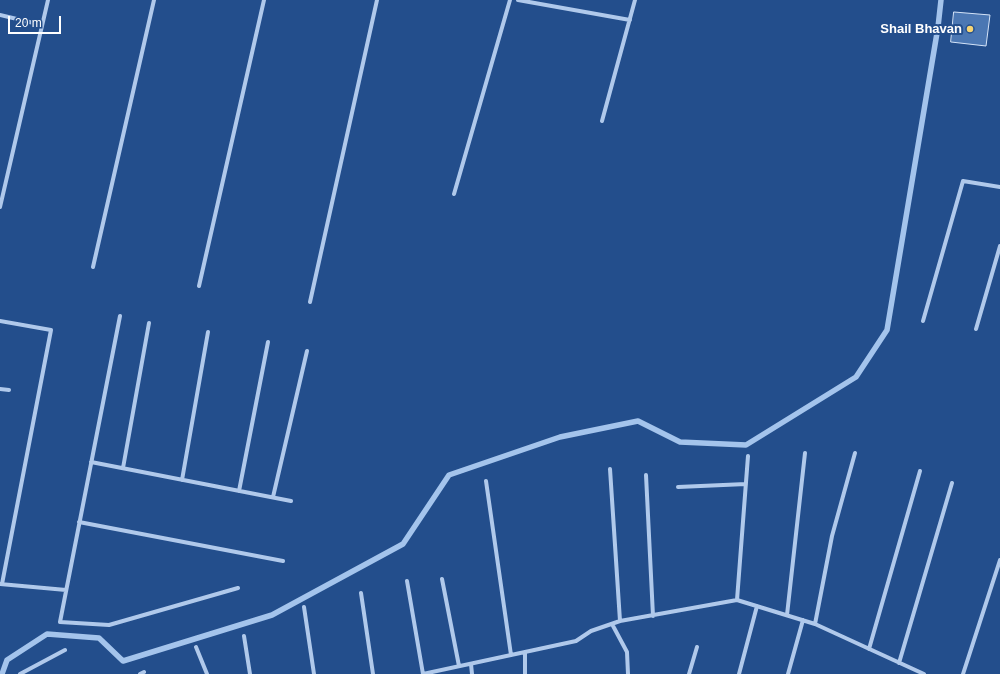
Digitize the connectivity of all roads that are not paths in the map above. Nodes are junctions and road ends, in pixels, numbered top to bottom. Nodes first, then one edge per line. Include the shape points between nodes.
1 (48, 0) edge
2 (154, 0) edge
3 (264, 0) edge
4 (377, 0) edge
5 (510, 0) edge
6 (518, 0) edge
7 (635, 0) edge
8 (0, 15) edge
9 (630, 20) junction
10 (42, 25) junction
11 (602, 121) dead end
12 (1000, 187) edge
13 (454, 194) dead end
14 (0, 207) edge
15 (1000, 246) edge
16 (94, 267) dead end
17 (199, 286) dead end
18 (310, 302) dead end
19 (120, 316) dead end
20 (923, 320) dead end
21 (0, 321) edge
22 (149, 323) dead end
23 (976, 328) dead end
24 (208, 332) dead end
25 (268, 342) dead end
26 (306, 351) dead end
27 (0, 389) edge
28 (9, 390) dead end
29 (805, 453) dead end
30 (855, 454) dead end
31 (748, 456) dead end
32 (91, 462) junction
33 (123, 468) junction
34 (610, 469) dead end
35 (920, 470) dead end
36 (646, 475) dead end
37 (182, 480) junction
38 (486, 481) dead end
39 (952, 483) dead end
40 (746, 484) junction
41 (678, 487) dead end
42 (239, 491) junction
43 (273, 497) junction
44 (291, 500) dead end
45 (79, 522) junction
46 (1000, 560) edge
47 (283, 561) dead end
48 (442, 579) dead end
49 (407, 581) dead end
50 (1, 584) edge
51 (238, 588) dead end
52 (66, 590) junction
53 (361, 593) dead end
54 (737, 600) junction
55 (757, 606) junction
56 (304, 607) dead end
57 (787, 615) junction
58 (653, 616) junction
59 (803, 620) junction
60 (620, 621) junction
61 (612, 624) junction
62 (815, 624) junction
63 (244, 636) dead end
64 (196, 647) dead end
65 (697, 647) dead end
66 (869, 649) junction
67 (65, 650) dead end
68 (524, 652) junction
69 (511, 655) junction
70 (899, 663) junction
71 (471, 664) junction
72 (459, 666) junction
73 (912, 669) junction
74 (20, 674) edge
75 (207, 674) edge
76 (250, 674) edge
77 (314, 674) edge
78 (373, 674) edge
79 (423, 674) edge
80 (472, 674) edge
81 (526, 674) edge
82 (628, 674) edge
83 (689, 674) edge
84 (739, 674) edge
85 (788, 674) edge
86 (911, 674) edge
87 (924, 674) edge
88 (964, 674) edge

1 - 10 street
2 - 16 street
3 - 17 street
4 - 18 street
5 - 13 street
6 - 9 street
7 - 9 street
8 - 10 street
9 - 11 street
10 - 14 street
12 - 20 street via 963,181
15 - 23 street
19 - 32 street
21 - 50 street via 51,330
22 - 33 street
24 - 37 street
25 - 42 street
26 - 43 street
27 - 28 street
29 - 57 street
30 - 62 street via 832,536
31 - 40 street
32 - 33 street
32 - 45 street
33 - 37 street
34 - 60 street
35 - 66 street
36 - 58 street
37 - 42 street
38 - 69 street
39 - 70 street
40 - 41 street
40 - 54 street
42 - 43 street
43 - 44 street
45 - 47 street
45 - 52 street
46 - 88 street
48 - 72 street
49 - 79 street
50 - 52 street
51 - 52 street via 109,625 60,622
53 - 78 street
54 - 55 street
54 - 58 street
55 - 57 street
55 - 84 street
56 - 77 street
57 - 59 street
58 - 60 street
59 - 62 street
59 - 85 street
60 - 61 street
61 - 68 street via 591,631 576,641
61 - 82 street via 627,652
62 - 66 street
63 - 76 street
64 - 75 street
65 - 83 street
66 - 70 street
67 - 74 street
68 - 69 street
68 - 81 street
69 - 71 street
70 - 73 street
71 - 72 street
71 - 80 street
72 - 79 street
73 - 86 street
73 - 87 street

